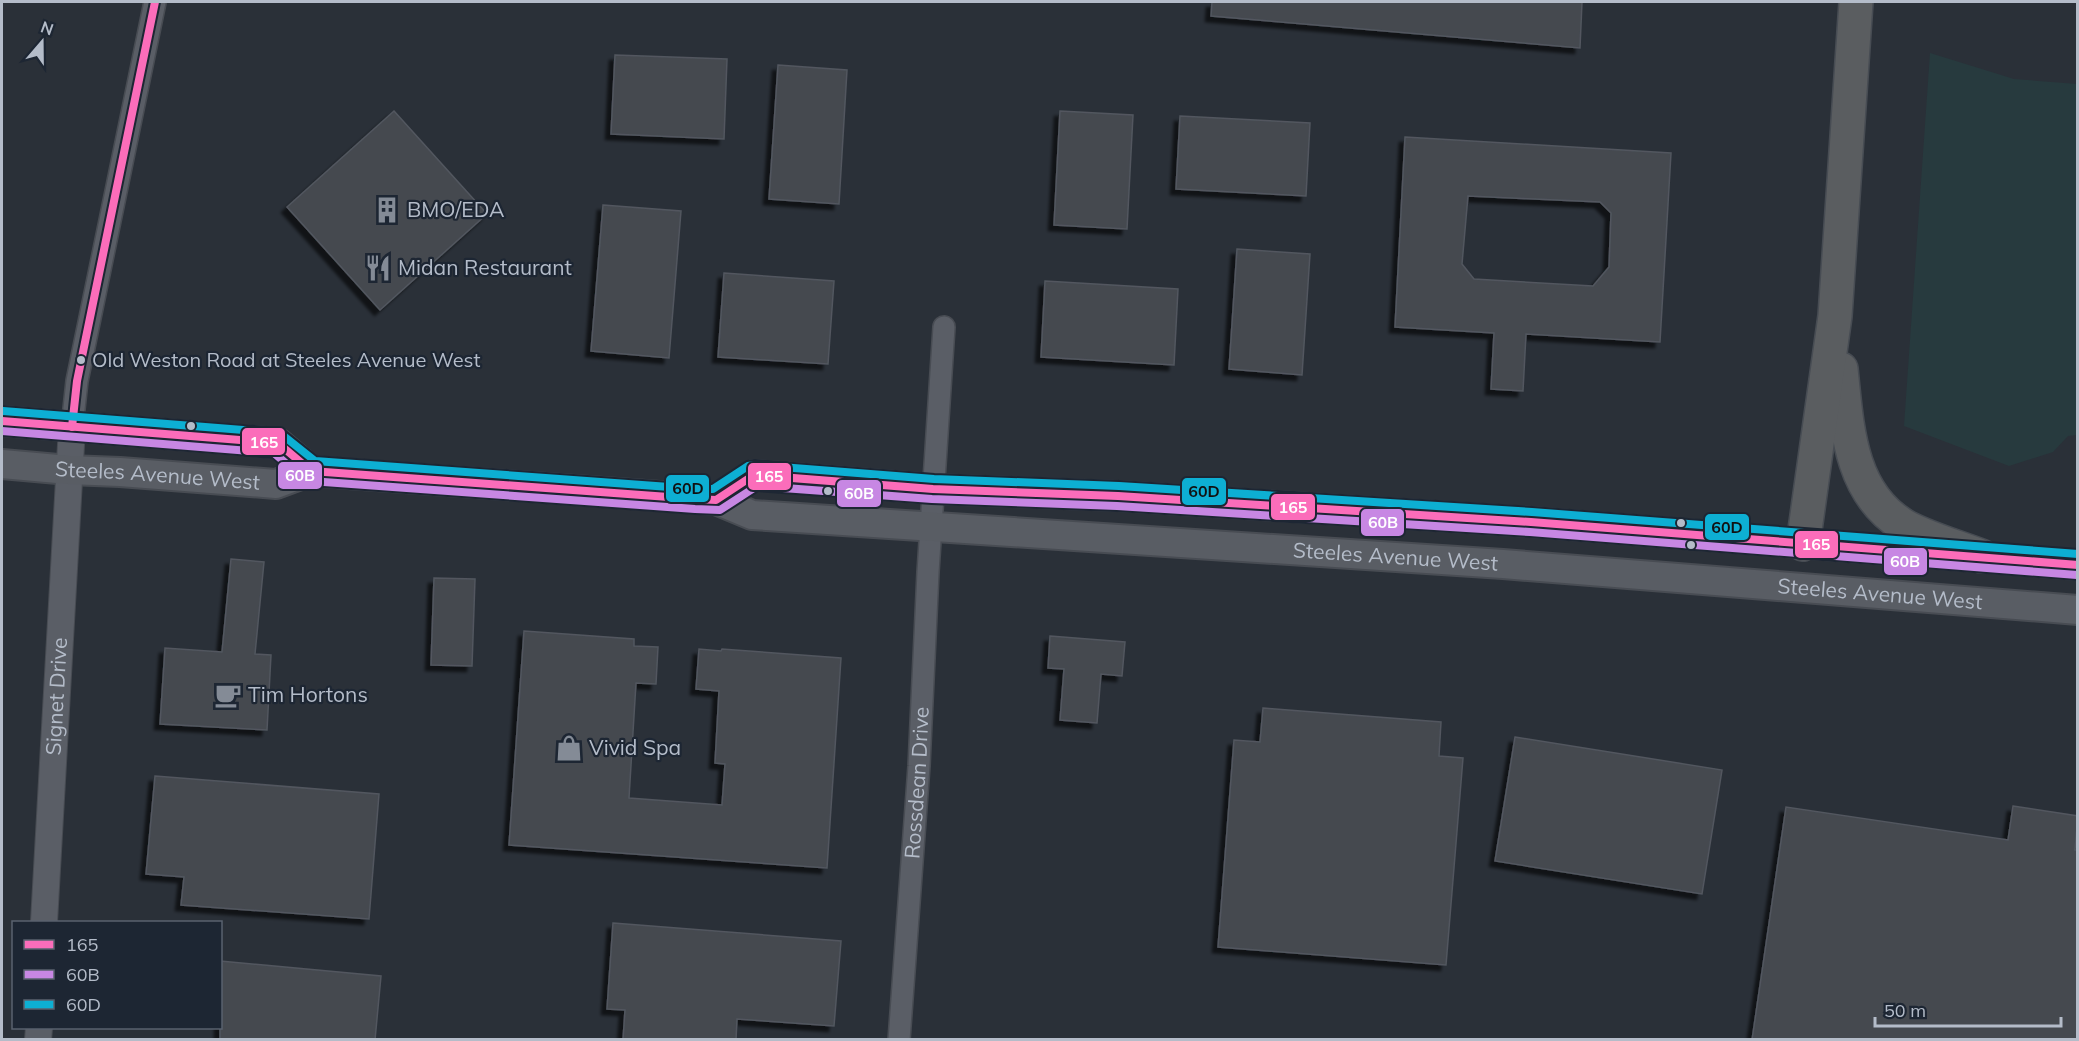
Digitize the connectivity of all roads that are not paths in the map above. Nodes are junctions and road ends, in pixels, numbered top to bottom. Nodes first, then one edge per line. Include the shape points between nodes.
1 (155, 2) edge
2 (1856, 2) edge
3 (1835, 316) junction
4 (944, 327) dead end
5 (2, 421) edge
6 (72, 427) junction
7 (2, 464) edge
8 (69, 471) junction
9 (311, 471) junction
10 (933, 489) junction
11 (716, 500) junction
12 (931, 526) junction
13 (1803, 544) junction
14 (1981, 556) junction
15 (2078, 565) edge
16 (1795, 586) junction
17 (2078, 610) edge
18 (44, 921) edge
19 (899, 1040) edge

1 - 6 street via 80,370
2 - 3 highway
3 - 13 highway
3 - 14 highway via 1847,429 1862,480 1877,504 1904,525
4 - 10 street, Rossdean Drive
5 - 6 main road, Steeles Avenue West
6 - 8 street, Signet Drive
6 - 9 main road, Steeles Avenue West via 278,443
7 - 8 main road, Steeles Avenue West
8 - 9 main road, Steeles Avenue West via 276,484
8 - 18 street, Signet Drive
9 - 11 main road, Steeles Avenue West
10 - 11 main road, Steeles Avenue West via 754,475
10 - 12 street, Rossdean Drive
10 - 13 main road, Steeles Avenue West via 1187,500
11 - 12 main road, Steeles Avenue West via 752,515
12 - 16 main road, Steeles Avenue West
12 - 19 street, Rossdean Drive
13 - 14 main road, Steeles Avenue West
13 - 16 main road
14 - 15 main road, Steeles Avenue West
16 - 17 main road, Steeles Avenue West

